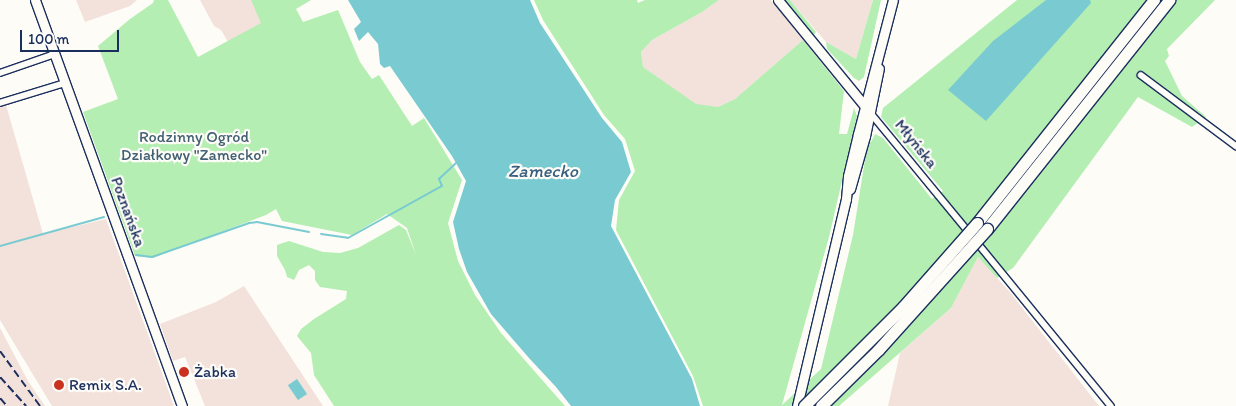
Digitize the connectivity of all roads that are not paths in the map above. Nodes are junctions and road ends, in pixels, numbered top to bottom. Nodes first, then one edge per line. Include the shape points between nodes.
1 (36, 0) edge
2 (778, 0) edge
3 (893, 0) edge
4 (1154, 0) edge
5 (1169, 0) edge
6 (55, 54) junction
7 (0, 73) edge
8 (1141, 75) dead end
9 (65, 83) junction
10 (0, 103) edge
11 (868, 109) junction
12 (1236, 146) edge
13 (182, 406) edge
14 (797, 406) edge
15 (804, 406) edge
16 (821, 406) edge
17 (1111, 406) edge

1 - 6 street, Poznańska
2 - 11 street, Młyńska
3 - 11 street
4 - 15 highway, bridge via 977,223 903,307
5 - 16 highway, bridge via 987,229 878,350
6 - 7 street
6 - 9 street, Poznańska
8 - 12 street
9 - 10 street
9 - 13 street, Poznańska
11 - 14 street via 848,176 846,198
11 - 17 street, Młyńska

